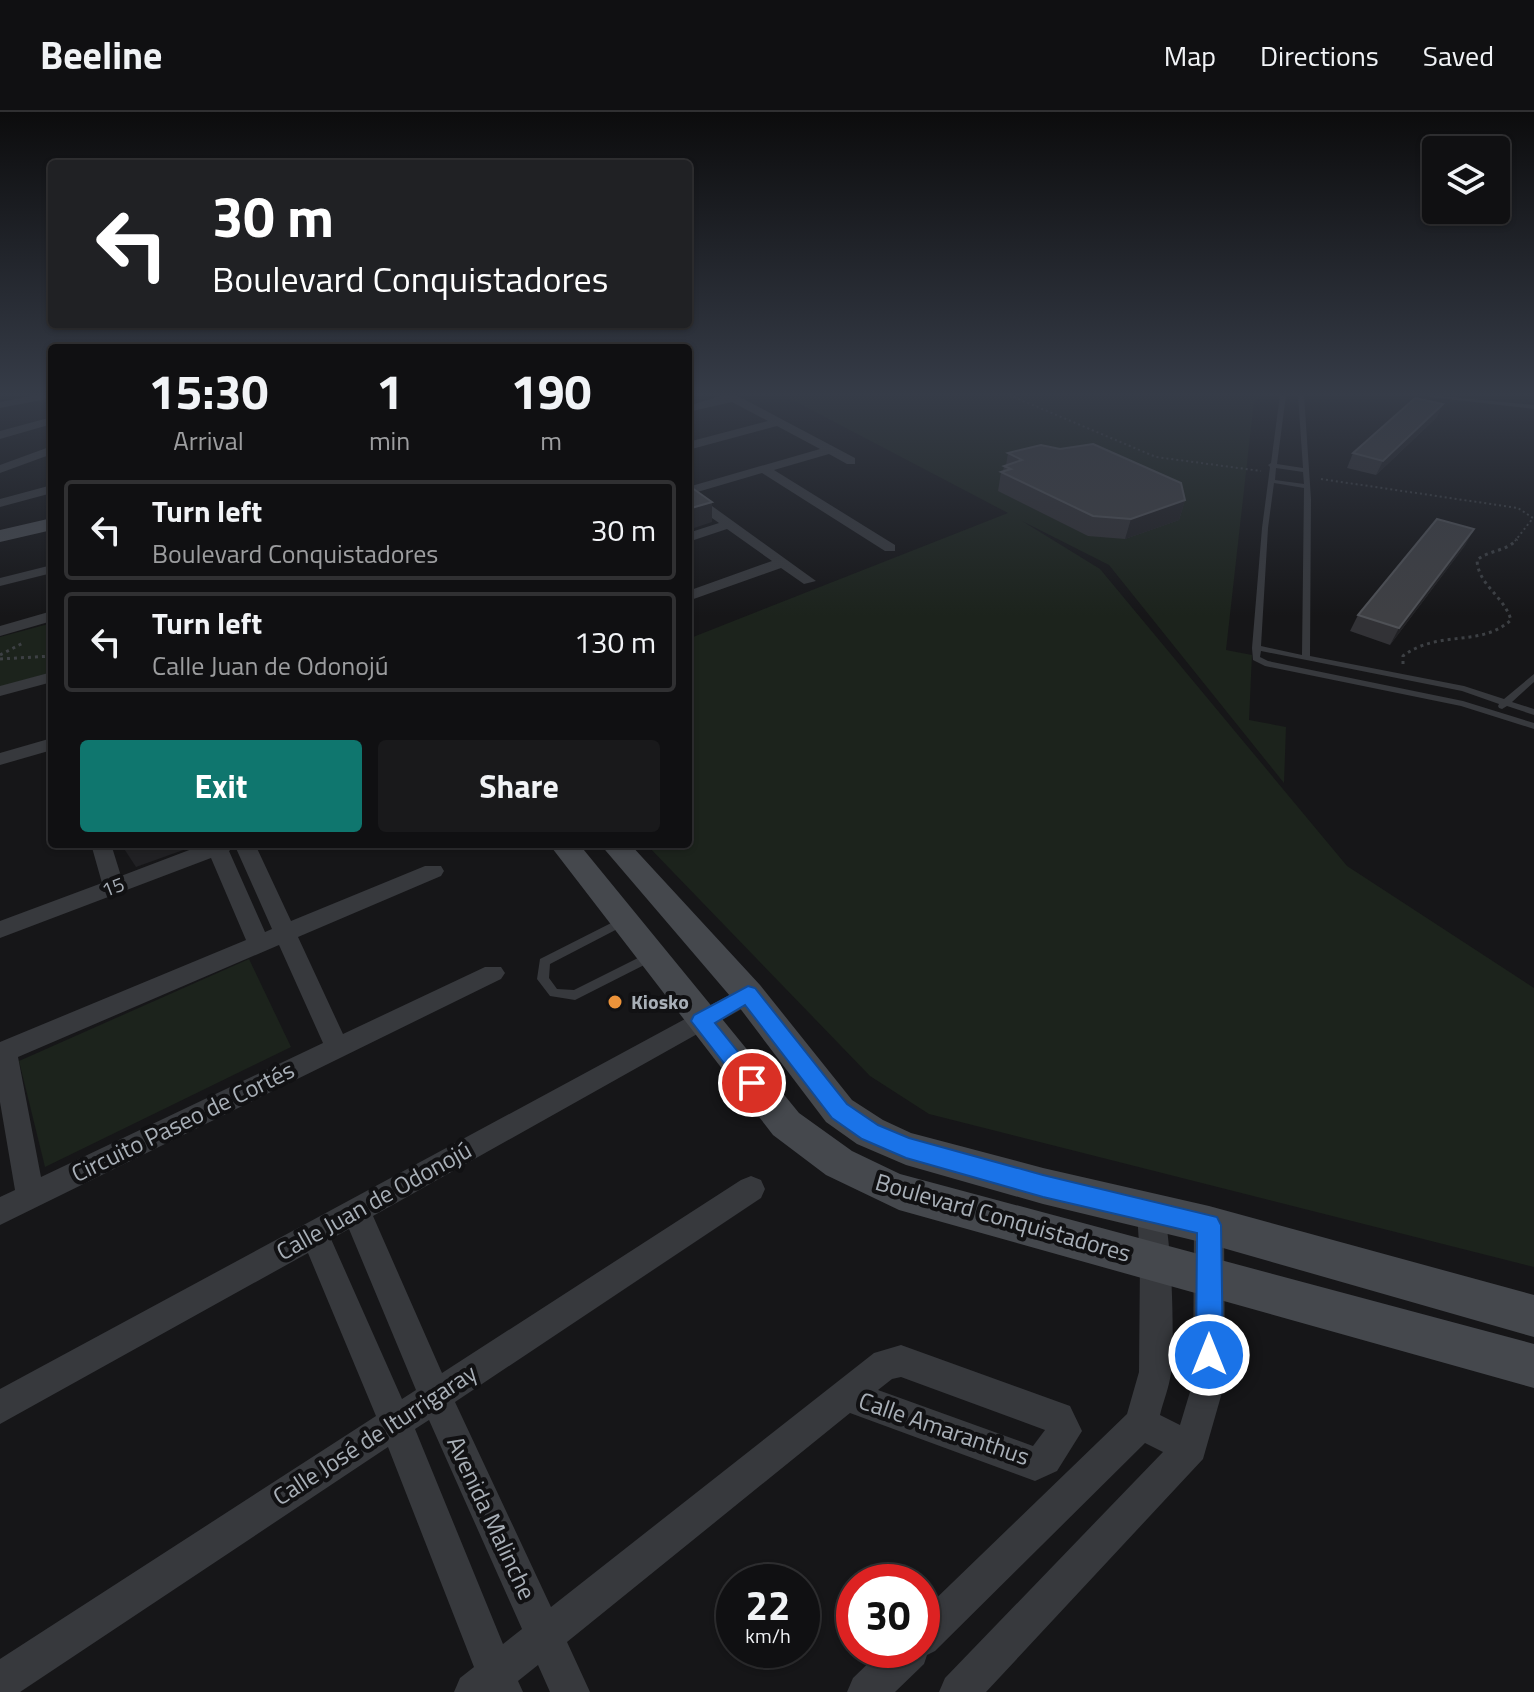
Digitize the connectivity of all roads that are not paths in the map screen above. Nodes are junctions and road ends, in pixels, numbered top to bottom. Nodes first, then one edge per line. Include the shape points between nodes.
1 (764, 469) joint
2 (1271, 469) edge
3 (1296, 469) edge
4 (1305, 470) joint
5 (1270, 481) junction
6 (1307, 486) junction
7 (48, 490) edge
8 (692, 492) edge
9 (692, 496) edge
10 (0, 503) edge
11 (48, 517) edge
12 (730, 524) junction
13 (48, 525) edge
14 (0, 528) edge
15 (0, 536) edge
16 (692, 537) edge
17 (890, 548) dead end
18 (784, 562) junction
19 (48, 570) edge
20 (809, 581) dead end
21 (0, 582) edge
22 (692, 595) edge
23 (48, 617) edge
24 (0, 631) edge
25 (1256, 648) junction
26 (1306, 658) junction
27 (1534, 677) edge
28 (48, 678) edge
29 (0, 691) edge
30 (1505, 701) junction
31 (1534, 712) edge
32 (1498, 713) junction
33 (1534, 726) edge
34 (48, 745) edge
35 (0, 759) edge
36 (102, 848) edge
37 (217, 848) edge
38 (223, 848) edge
39 (247, 848) edge
40 (566, 848) edge
41 (618, 848) edge
42 (433, 871) dead end
43 (114, 887) junction
44 (623, 921) junction
45 (0, 930) edge
46 (285, 933) junction
47 (259, 944) junction
48 (651, 956) junction
49 (493, 973) dead end
50 (748, 994) junction
51 (701, 1021) junction
52 (337, 1047) junction
53 (2, 1052) edge
54 (751, 1189) dead end
55 (30, 1196) junction
56 (0, 1211) edge
57 (356, 1211) junction
58 (1151, 1211) junction
59 (1209, 1225) junction
60 (314, 1233) junction
61 (1155, 1261) junction
62 (1210, 1276) junction
63 (1534, 1316) edge
64 (1534, 1366) edge
65 (847, 1395) junction
66 (435, 1396) junction
67 (0, 1407) edge
68 (395, 1421) junction
69 (1141, 1424) junction
70 (1191, 1447) junction
71 (940, 1620) edge
72 (545, 1635) junction
73 (892, 1668) edge
74 (0, 1682) edge
75 (491, 1686) edge
76 (570, 1692) edge
77 (867, 1692) edge
78 (959, 1692) edge

1 - 8 street
1 - 17 street
2 - 5 lane
3 - 4 lane
4 - 6 lane
5 - 6 lane
5 - 25 lane
6 - 26 lane
7 - 10 street
9 - 12 street
11 - 14 street
12 - 16 street
12 - 18 street
13 - 15 street
18 - 20 street
18 - 22 street
19 - 21 street
23 - 24 street
25 - 26 lane
25 - 32 lane via 1256,658 1265,663
26 - 30 lane
27 - 30 lane
28 - 29 street
30 - 31 lane
30 - 32 lane
32 - 33 lane
34 - 35 street
36 - 43 street
37 - 43 street, 15
38 - 47 street
39 - 46 street
40 - 44 street, Boulevard Conquistadores
41 - 50 street, Boulevard Conquistadores
42 - 46 street
43 - 45 street, 15
44 - 48 street, Boulevard Conquistadores
44 - 48 lane via 544,962 543,979 554,993 575,995
46 - 47 street
46 - 52 street
47 - 53 street
48 - 51 street, Boulevard Conquistadores
49 - 52 street, Circuito Paseo de Cortés
50 - 51 street, Calle Juan de Odonojú
50 - 58 street, Boulevard Conquistadores via 839,1111 870,1132 906,1148
51 - 57 street, Calle Juan de Odonojú
51 - 61 street, Boulevard Conquistadores via 786,1124 820,1154 854,1174 899,1192
52 - 55 street, Circuito Paseo de Cortés
53 - 55 street
54 - 66 street, Calle José de Iturrigaray
55 - 56 street, Circuito Paseo de Cortés
57 - 60 street, Calle Juan de Odonojú
57 - 66 street, Avenida Malinche
58 - 59 street, Boulevard Conquistadores
58 - 61 street
59 - 62 street
59 - 63 street, Boulevard Conquistadores
60 - 67 street, Calle Juan de Odonojú
60 - 68 street
61 - 62 street, Boulevard Conquistadores
61 - 69 street via 1155,1372
62 - 64 street, Boulevard Conquistadores
62 - 70 street via 1209,1382
65 - 65 street, Calle Amaranthus via 885,1364 901,1361 1058,1418 1065,1431 1045,1459 1035,1464
65 - 72 street, Calle Amaranthus
66 - 68 street, Calle José de Iturrigaray
66 - 72 street, Avenida Malinche
68 - 74 street, Calle José de Iturrigaray
68 - 75 street
69 - 70 street
69 - 71 street
70 - 78 street
72 - 75 street, Calle Amaranthus
72 - 76 street, Avenida Malinche
73 - 77 street

